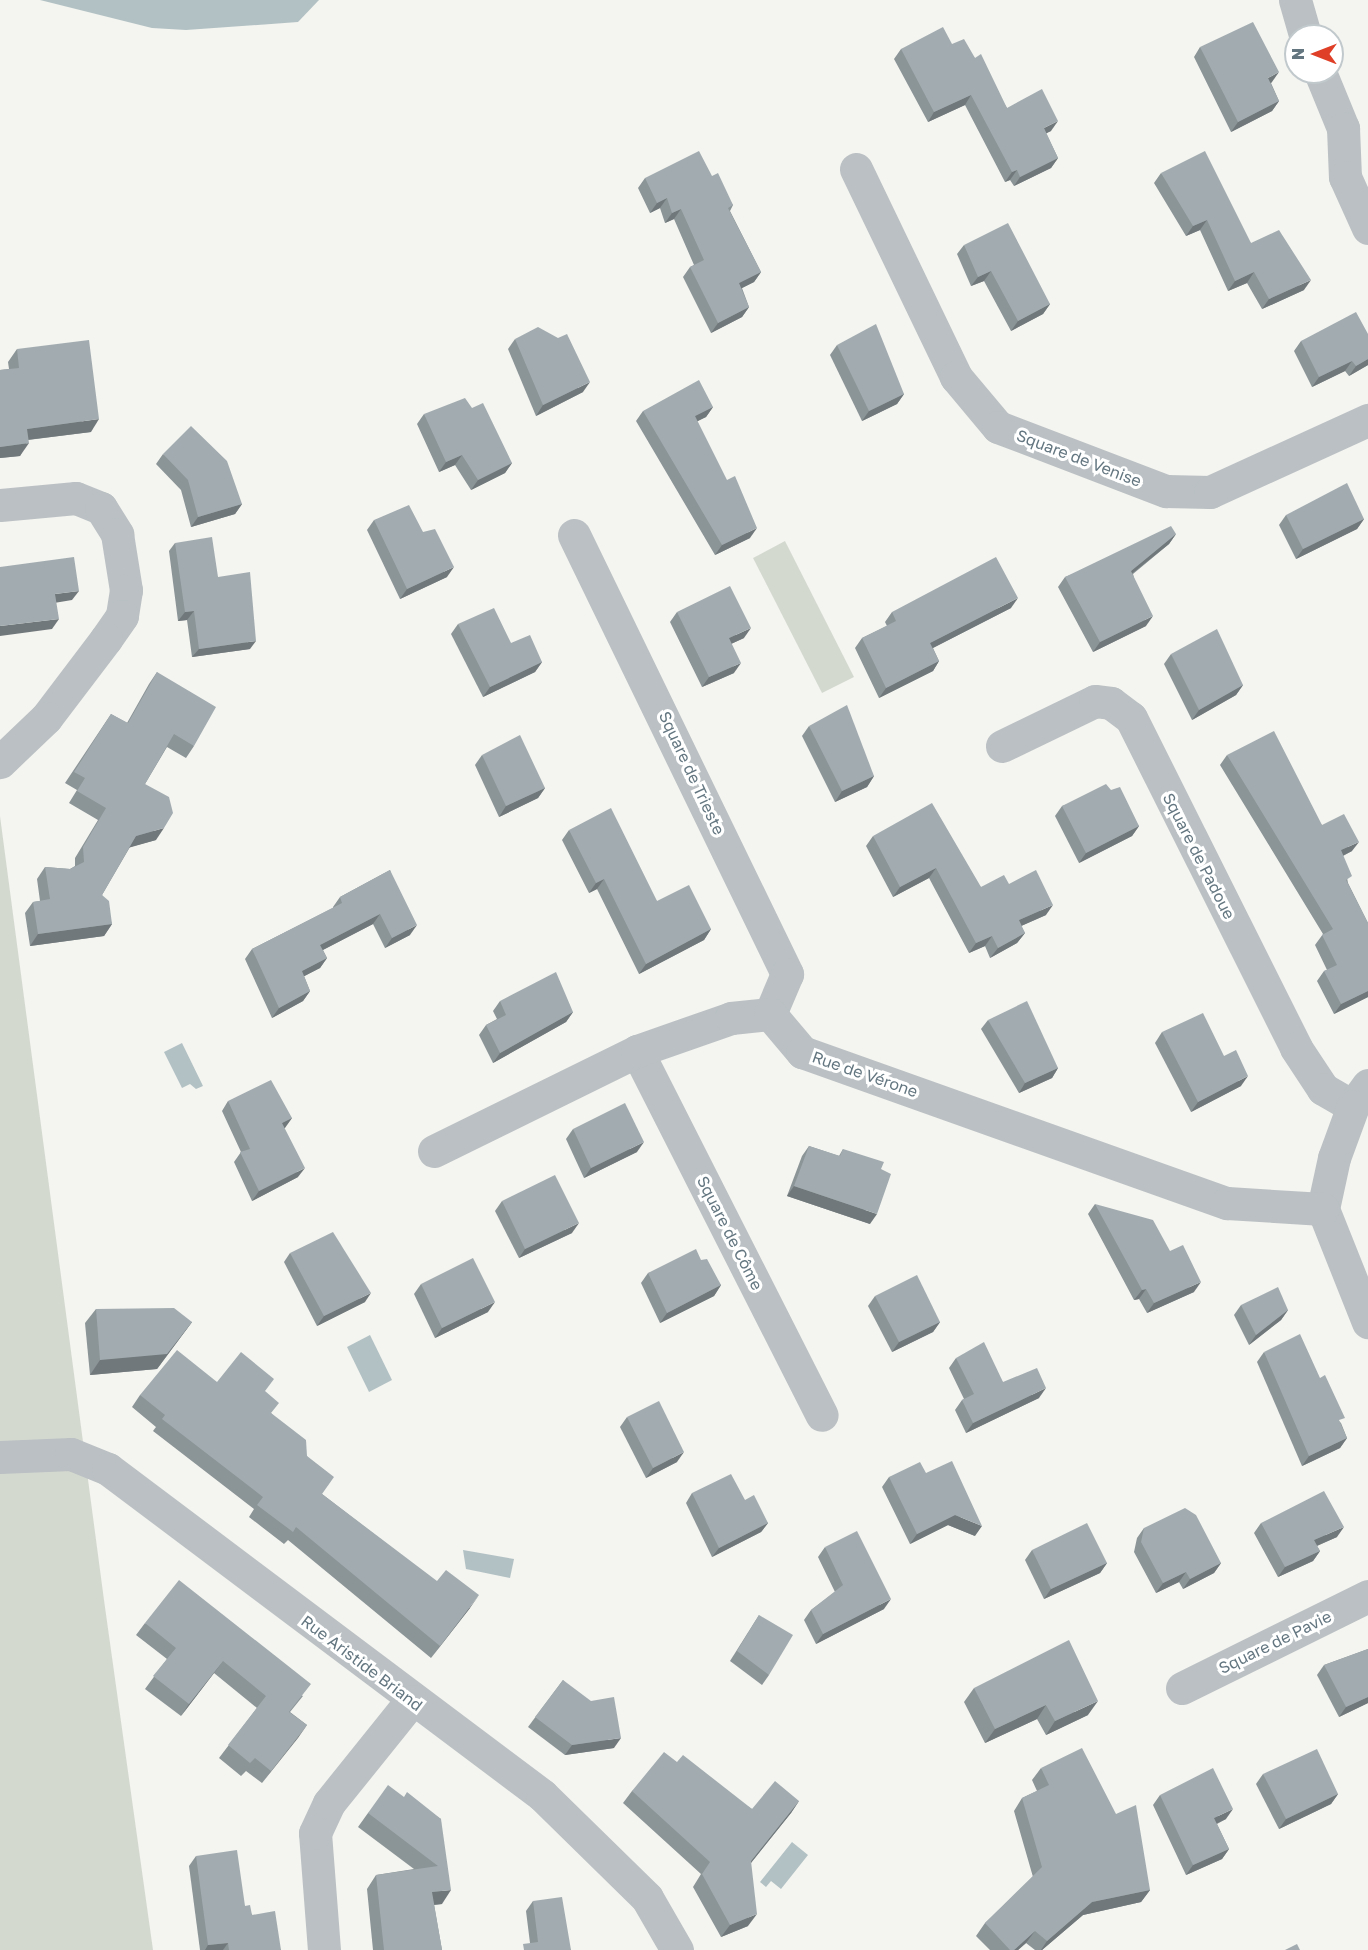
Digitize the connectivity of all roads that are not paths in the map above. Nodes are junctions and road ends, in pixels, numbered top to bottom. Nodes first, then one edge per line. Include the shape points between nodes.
1 (1295, 0) edge
2 (1302, 24) edge
3 (1325, 84) edge
4 (856, 169) dead end
5 (1368, 228) edge
6 (1368, 420) edge
7 (0, 505) edge
8 (574, 535) dead end
9 (1002, 746) dead end
10 (0, 762) edge
11 (770, 1014) junction
12 (637, 1051) junction
13 (1360, 1096) edge
14 (434, 1150) dead end
15 (1323, 1209) junction
16 (1368, 1322) edge
17 (822, 1415) dead end
18 (0, 1457) edge
19 (1368, 1596) edge
20 (1182, 1688) dead end
21 (411, 1701) junction
22 (324, 1950) edge
23 (677, 1950) edge

1 - 2 street
3 - 5 street via 1343,128 1345,177
4 - 6 street, Square de Venise via 956,377 998,428 1166,490 1210,492
7 - 10 street via 76,498 101,508 117,534 126,590 122,616 106,639 46,718
8 - 11 street, Square de Trieste via 787,974
9 - 13 street, Square de Padoue via 1095,701 1111,703 1131,718 1296,1048 1323,1089
11 - 12 street via 731,1018
11 - 15 street, Rue de Vérone via 802,1052 1216,1199
12 - 14 street
12 - 17 street, Square de Côme
13 - 15 street via 1334,1158
15 - 16 street
18 - 21 street, Rue Aristide Briand via 71,1454 108,1469
19 - 20 street, Square de Pavie
21 - 22 street via 329,1803 315,1833
21 - 23 street, Rue Aristide Briand via 542,1795 602,1849 647,1898

